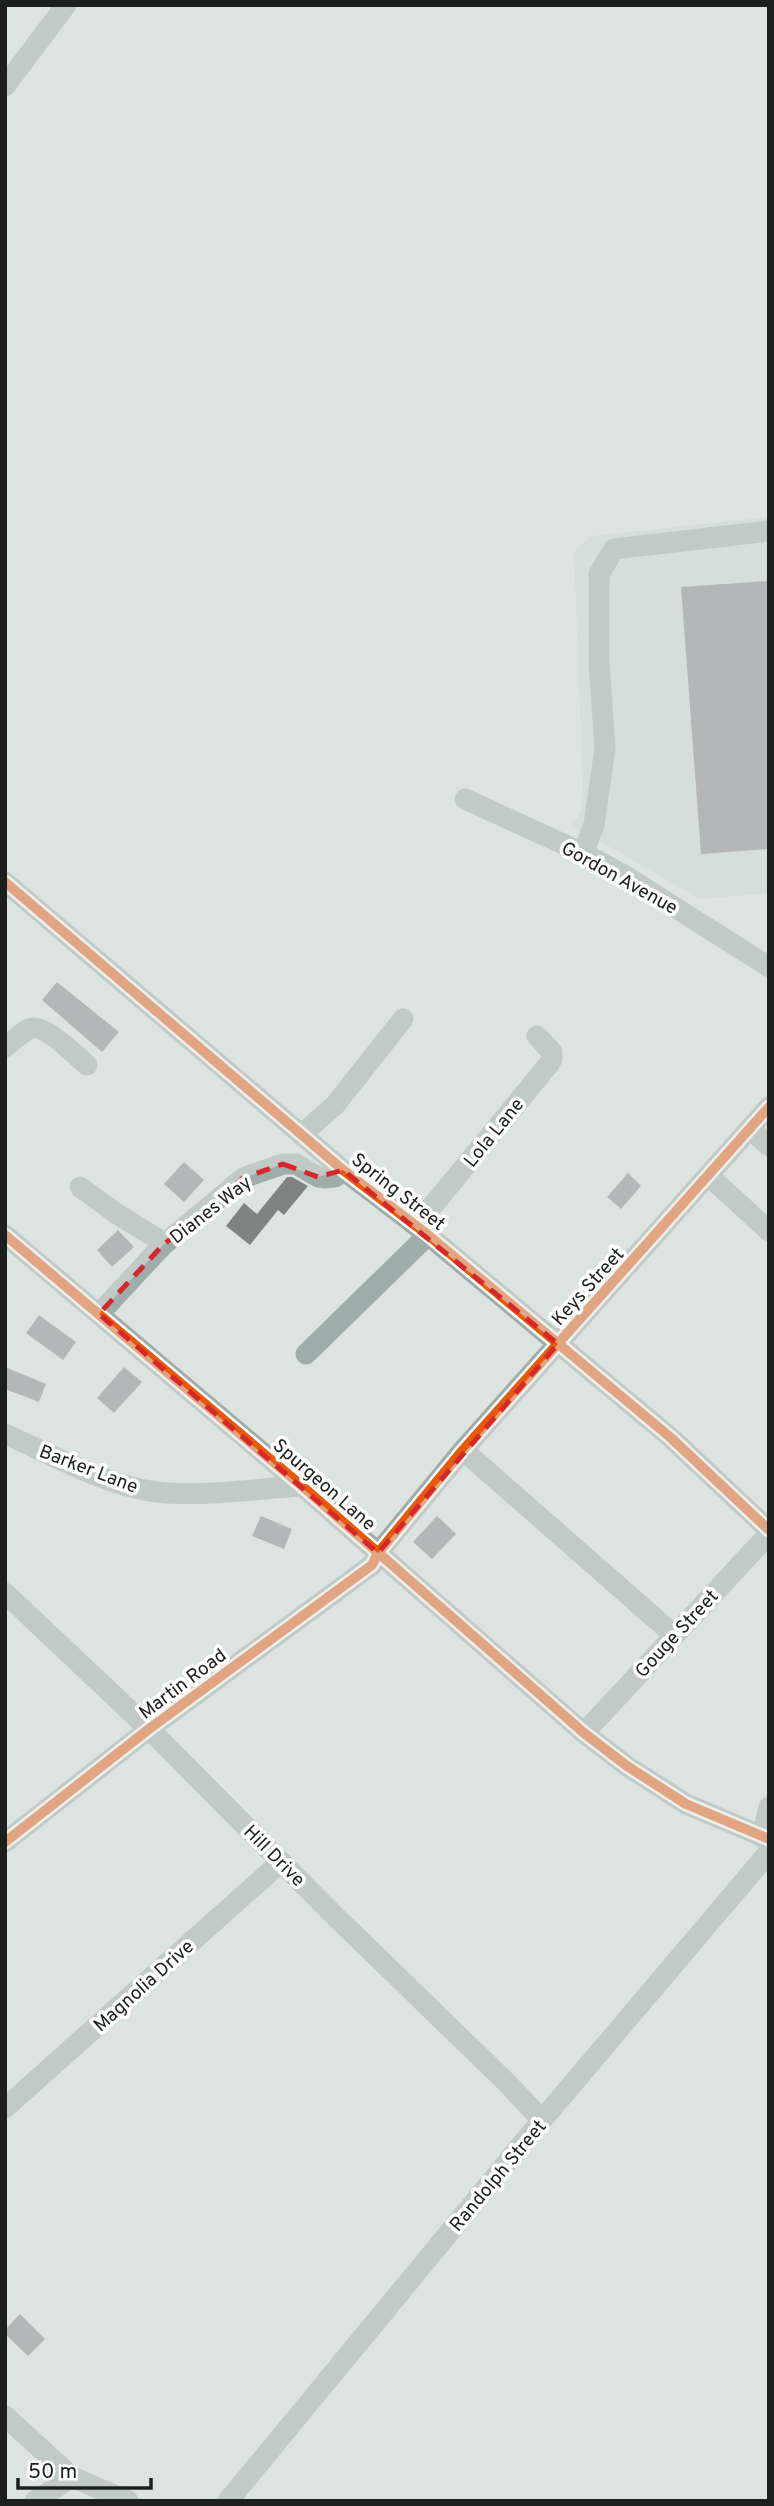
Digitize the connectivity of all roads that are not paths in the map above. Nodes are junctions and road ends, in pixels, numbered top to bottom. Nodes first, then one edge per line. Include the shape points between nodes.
1 (66, 5) edge
2 (5, 86) edge
3 (769, 531) edge
4 (465, 799) dead end
5 (583, 853) junction
6 (5, 883) edge
7 (769, 967) edge
8 (402, 1019) dead end
9 (537, 1037) dead end
10 (5, 1047) edge
11 (87, 1065) dead end
12 (769, 1107) edge
13 (751, 1129) junction
14 (302, 1135) junction
15 (769, 1146) edge
16 (343, 1170) junction
17 (709, 1176) junction
18 (79, 1187) dead end
19 (422, 1231) junction
20 (769, 1231) edge
21 (5, 1235) edge
22 (162, 1247) junction
23 (99, 1314) junction
24 (558, 1344) junction
25 (306, 1354) dead end
26 (5, 1434) edge
27 (463, 1450) junction
28 (302, 1486) junction
29 (769, 1532) edge
30 (378, 1553) junction
31 (5, 1593) edge
32 (674, 1635) junction
33 (149, 1729) junction
34 (584, 1733) junction
35 (769, 1807) edge
36 (5, 1842) edge
37 (766, 1843) edge
38 (281, 1862) junction
39 (5, 2108) edge
40 (542, 2120) junction
41 (5, 2416) edge
42 (72, 2477) junction
43 (35, 2501) edge
44 (128, 2501) edge
45 (228, 2501) edge

1 - 2 street
3 - 5 street via 614,548 599,574 605,748 594,825
4 - 5 street, Gordon Avenue
5 - 7 street, Gordon Avenue
6 - 14 street, Spring Street
8 - 14 street via 335,1105
9 - 19 street, Lola Lane via 552,1052 552,1059
10 - 11 street via 28,1030 44,1030
12 - 13 street, Keys Street
13 - 15 street
13 - 17 street, Keys Street
14 - 16 street, Spring Street
16 - 19 street, Spring Street
16 - 22 street, Dianes Way via 324,1178 296,1164 283,1164 243,1178
17 - 20 street
17 - 24 street, Keys Street
18 - 22 street via 156,1238
19 - 24 street, Spring Street
19 - 25 street
21 - 23 street, Spurgeon Lane
22 - 23 street, Dianes Way
23 - 28 street, Spurgeon Lane
24 - 27 street, Keys Street
24 - 29 street, Spring Street via 670,1437
26 - 28 street, Barker Lane via 102,1477 155,1492
27 - 30 street, Keys Street
27 - 32 street
28 - 30 street, Spurgeon Lane
29 - 32 street, Gouge Street
30 - 33 street, Martin Road via 372,1564
30 - 34 street, Spurgeon Lane
31 - 33 street, Hill Drive
32 - 34 street, Gouge Street
33 - 36 street, Martin Road
33 - 38 street, Hill Drive
34 - 37 street, Spurgeon Lane via 686,1804
35 - 37 street
37 - 40 street, Randolph Street
38 - 39 street, Magnolia Drive
38 - 40 street, Hill Drive
40 - 45 street, Randolph Street
41 - 42 street
42 - 43 street
42 - 44 street

